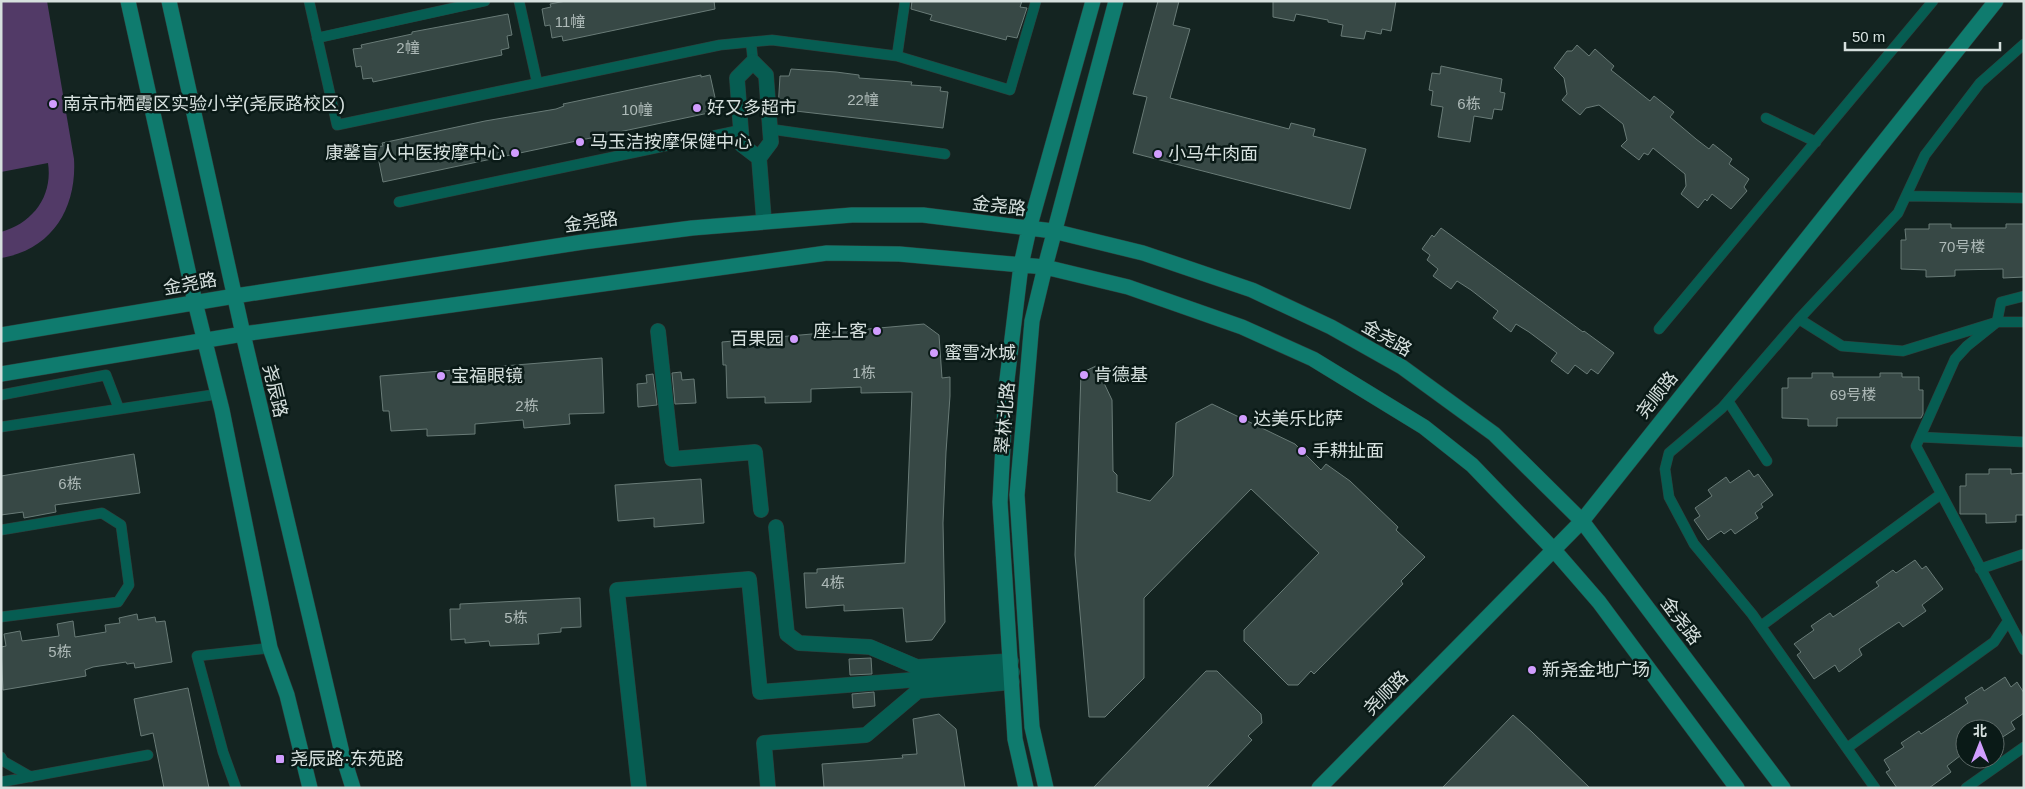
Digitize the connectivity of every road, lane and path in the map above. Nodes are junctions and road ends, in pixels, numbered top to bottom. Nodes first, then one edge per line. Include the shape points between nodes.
1 (128, 1) edge
2 (169, 1) edge
3 (308, 1) edge
4 (486, 1) edge
5 (519, 1) edge
6 (905, 1) edge
7 (1036, 1) edge
8 (1093, 1) edge
9 (1116, 1) edge
10 (1933, 1) edge
11 (1991, 3) edge
12 (317, 38) junction
13 (751, 42) junction
14 (2024, 44) edge
15 (898, 56) junction
16 (753, 62) junction
17 (537, 82) junction
18 (1766, 118) dead end
19 (770, 129) junction
20 (741, 130) junction
21 (1816, 142) junction
22 (945, 154) dead end
23 (759, 158) junction
24 (1906, 196) junction
25 (2024, 198) edge
26 (399, 202) dead end
27 (764, 221) junction
28 (1029, 228) junction
29 (1054, 231) junction
30 (1021, 265) junction
31 (1045, 267) junction
32 (235, 296) junction
33 (2024, 296) edge
34 (195, 302) junction
35 (1799, 319) junction
36 (1997, 322) junction
37 (2024, 322) edge
38 (1659, 329) dead end
39 (658, 331) dead end
40 (243, 334) junction
41 (1, 335) edge
42 (205, 341) junction
43 (1, 374) edge
44 (1, 394) edge
45 (218, 394) junction
46 (1728, 401) junction
47 (119, 409) junction
48 (1, 427) edge
49 (1920, 437) junction
50 (2024, 442) edge
51 (1767, 461) dead end
52 (1941, 494) junction
53 (761, 510) dead end
54 (1582, 521) junction
55 (776, 527) dead end
56 (1, 530) edge
57 (1553, 549) junction
58 (2024, 554) edge
59 (1980, 569) junction
60 (1, 617) edge
61 (2008, 621) junction
62 (1760, 626) junction
63 (270, 648) junction
64 (2024, 650) edge
65 (1012, 672) junction
66 (2024, 747) edge
67 (1846, 748) junction
68 (148, 755) dead end
69 (1, 757) edge
70 (31, 777) junction
71 (1, 782) edge
72 (236, 788) edge
73 (310, 788) edge
74 (353, 788) edge
75 (639, 788) edge
76 (768, 788) edge
77 (1026, 788) edge
78 (1046, 788) edge
79 (1319, 788) edge
80 (1737, 788) edge
81 (1783, 788) edge
82 (1875, 788) edge
83 (1966, 788) edge

1 - 34 main road
2 - 32 main road, 尧辰路
3 - 12 lane
4 - 12 lane
5 - 17 lane
6 - 15 lane
7 - 15 lane via 1010,90
8 - 28 main road, 翠林北路
9 - 29 main road, 翠林北路
10 - 21 lane
11 - 54 main road, 尧顺路
12 - 17 lane via 337,125
13 - 15 lane via 772,40
13 - 16 lane
13 - 17 lane via 720,45
14 - 24 lane via 1980,83 1925,155
16 - 19 street via 766,76
16 - 20 street via 737,78
18 - 21 lane
19 - 22 lane
19 - 23 street via 771,142
20 - 23 street via 742,145
20 - 26 lane
21 - 38 lane
23 - 27 street
24 - 25 lane
24 - 35 lane via 1898,213
27 - 28 main road, 金尧路 via 852,215 923,215
27 - 32 main road, 金尧路 via 583,242
28 - 29 main road, 金尧路
28 - 30 main road, 翠林北路
29 - 31 main road, 翠林北路
29 - 54 main road, 金尧路 via 1143,253 1243,287 1332,327 1402,368 1494,434
30 - 31 main road
30 - 40 main road via 899,254 827,253
30 - 65 main road, 翠林北路 via 1006,388 1000,502
31 - 57 main road via 1128,287 1242,327 1313,358 1424,427 1465,460
31 - 78 main road, 翠林北路 via 1032,321 1018,495 1032,726
32 - 34 main road, 金尧路
32 - 40 main road, 尧辰路
33 - 36 lane via 2001,302
34 - 41 main road, 金尧路
34 - 42 main road
35 - 36 lane via 1842,346 1903,351
35 - 46 lane
36 - 37 lane
36 - 49 lane via 1955,359
39 - 53 street via 672,459 755,452
40 - 42 main road
40 - 74 main road, 尧辰路
42 - 43 main road
42 - 45 main road
44 - 47 lane via 106,375
45 - 47 lane
45 - 63 main road
46 - 51 lane
46 - 62 lane via 1669,453 1665,469 1670,498 1694,544
47 - 48 lane
49 - 50 lane
49 - 52 lane via 1916,446
52 - 59 lane
52 - 62 lane
54 - 57 main road, 尧顺路
54 - 81 main road, 金尧路
55 - 65 street via 786,634 799,643 870,647 917,667
56 - 60 lane via 102,513 121,525 129,585 118,602
57 - 79 main road, 尧顺路
57 - 80 main road via 1599,602
58 - 59 lane
59 - 61 lane
61 - 64 lane
61 - 67 lane via 1994,642
62 - 67 lane
63 - 72 lane via 197,656
63 - 73 main road via 287,695
65 - 75 street via 760,692 749,579 617,590
65 - 76 street via 918,692 866,735 764,743
65 - 77 main road, 翠林北路 via 1015,739
66 - 83 lane
67 - 82 lane
68 - 70 lane
69 - 70 lane
70 - 71 lane

